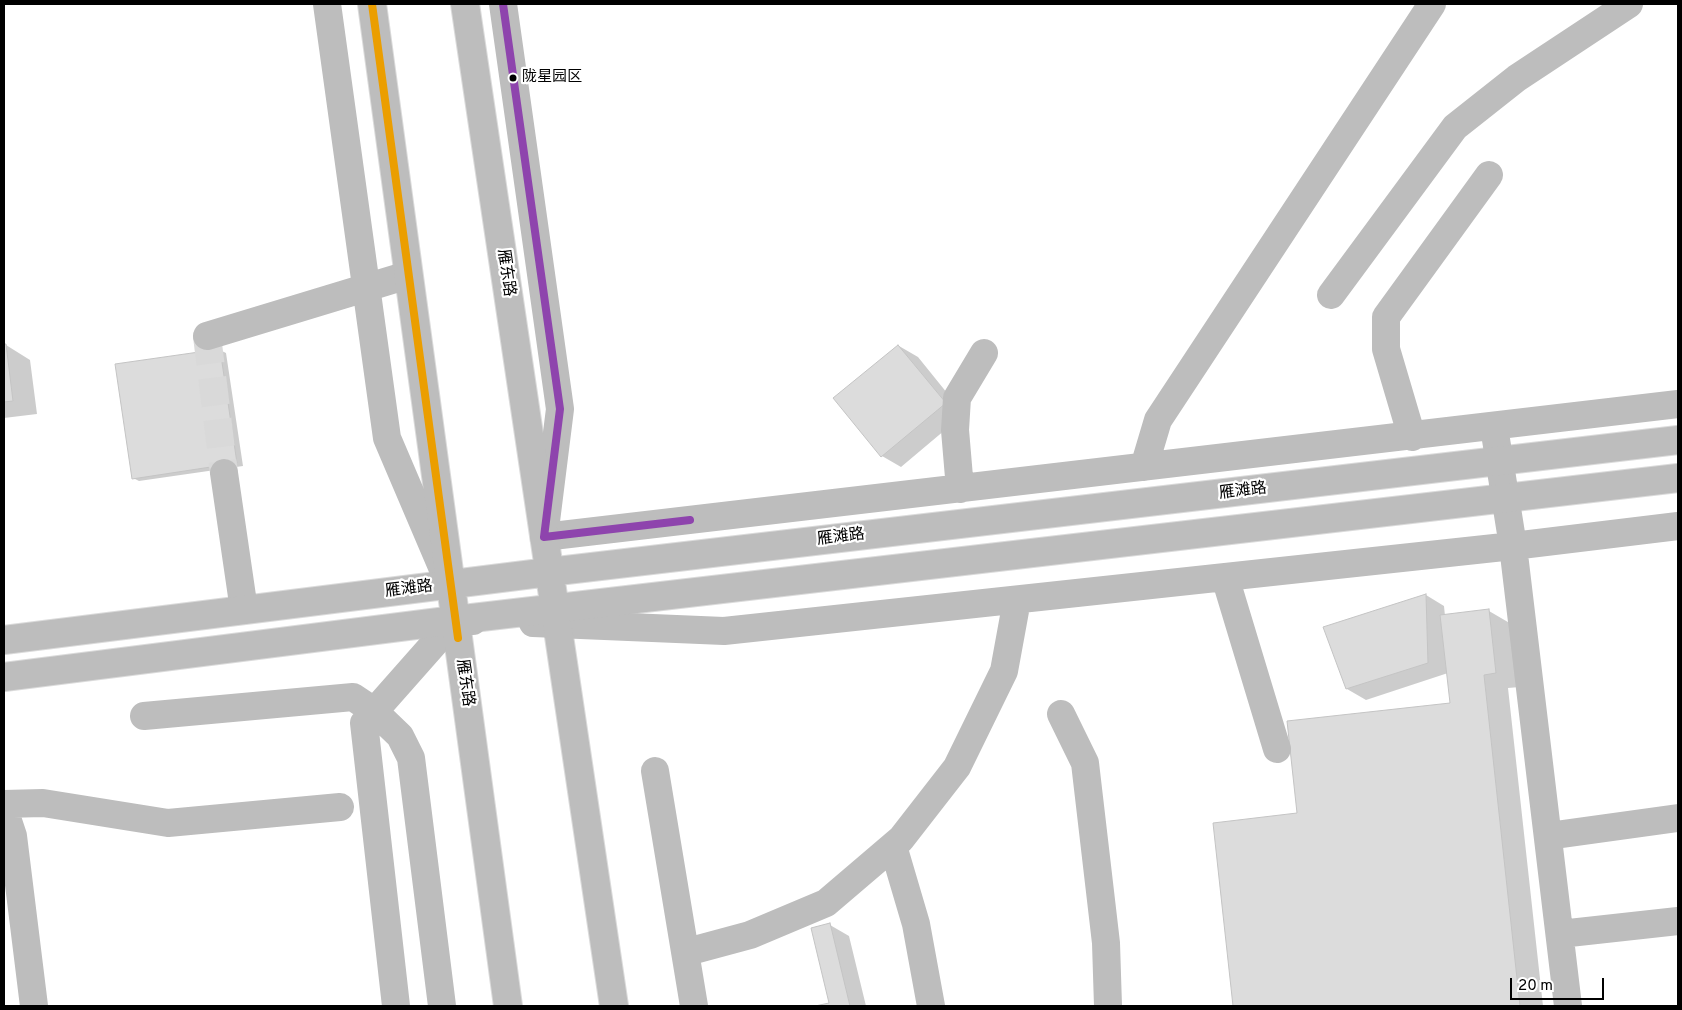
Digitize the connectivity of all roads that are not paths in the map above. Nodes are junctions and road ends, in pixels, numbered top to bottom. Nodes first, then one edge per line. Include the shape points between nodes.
1 (327, 4) edge
2 (372, 4) edge
3 (465, 4) edge
4 (502, 4) edge
5 (1432, 4) edge
6 (1629, 4) edge
7 (1488, 175) dead end
8 (408, 275) junction
9 (365, 288) junction
10 (1331, 296) dead end
11 (207, 336) dead end
12 (984, 353) dead end
13 (1678, 404) edge
14 (1494, 427) junction
15 (1412, 437) junction
16 (1678, 440) edge
17 (1499, 462) junction
18 (1144, 467) junction
19 (224, 473) tunnel mouth
20 (1678, 478) edge
21 (960, 489) junction
22 (1505, 498) junction
23 (1678, 526) edge
24 (544, 537) junction
25 (1513, 546) junction
26 (549, 572) junction
27 (1225, 577) junction
28 (450, 585) junction
29 (1017, 600) junction
30 (244, 610) junction
31 (554, 616) junction
32 (455, 620) junction
33 (4, 640) edge
34 (4, 677) edge
35 (374, 711) junction
36 (1061, 714) dead end
37 (144, 716) dead end
38 (1277, 749) dead end
39 (655, 771) dead end
40 (4, 804) edge
41 (340, 808) dead end
42 (4, 809) edge
43 (1678, 818) edge
44 (1548, 836) junction
45 (893, 846) junction
46 (1678, 921) edge
47 (1560, 934) junction
48 (687, 952) junction
49 (34, 1006) edge
50 (396, 1006) edge
51 (442, 1006) edge
52 (508, 1006) edge
53 (614, 1006) edge
54 (694, 1006) edge
55 (931, 1006) edge
56 (1108, 1006) edge
57 (1568, 1006) edge

1 - 9 main road
2 - 8 main road, 雁东路
3 - 24 main road, 雁东路
4 - 24 main road via 560,409
5 - 18 main road via 1158,420
6 - 10 main road via 1517,78 1455,127
7 - 15 main road via 1386,317 1386,350
8 - 9 main road
8 - 28 main road, 雁东路
9 - 11 main road
9 - 28 main road via 387,438
12 - 21 main road via 957,398 955,430
13 - 14 main road
14 - 15 main road
14 - 17 main road
15 - 18 main road
16 - 17 main road, 雁滩路
17 - 22 main road
17 - 26 main road, 雁滩路
18 - 21 main road
19 - 30 main road
20 - 22 main road
21 - 24 main road
22 - 25 main road
22 - 31 main road
23 - 25 main road
24 - 26 main road, 雁东路
25 - 27 main road
25 - 44 main road
26 - 28 main road, 雁滩路
26 - 31 main road, 雁东路
27 - 29 main road
27 - 38 main road
28 - 30 main road, 雁滩路
28 - 32 main road, 雁东路
29 - 31 main road via 724,632
29 - 45 main road via 1004,670 957,768
30 - 33 main road, 雁滩路
31 - 32 main road
31 - 53 main road
32 - 34 main road
32 - 35 main road
32 - 52 main road, 雁东路
35 - 37 main road via 353,697
35 - 50 main road via 364,723
35 - 51 main road via 400,736 411,758
36 - 56 main road via 1085,763 1106,943
39 - 48 main road
40 - 41 main road via 43,803 168,823
42 - 49 main road via 13,836
43 - 44 main road
44 - 47 main road
45 - 48 main road via 826,903 750,935
45 - 55 main road via 916,924
46 - 47 main road
47 - 57 main road
48 - 54 main road

